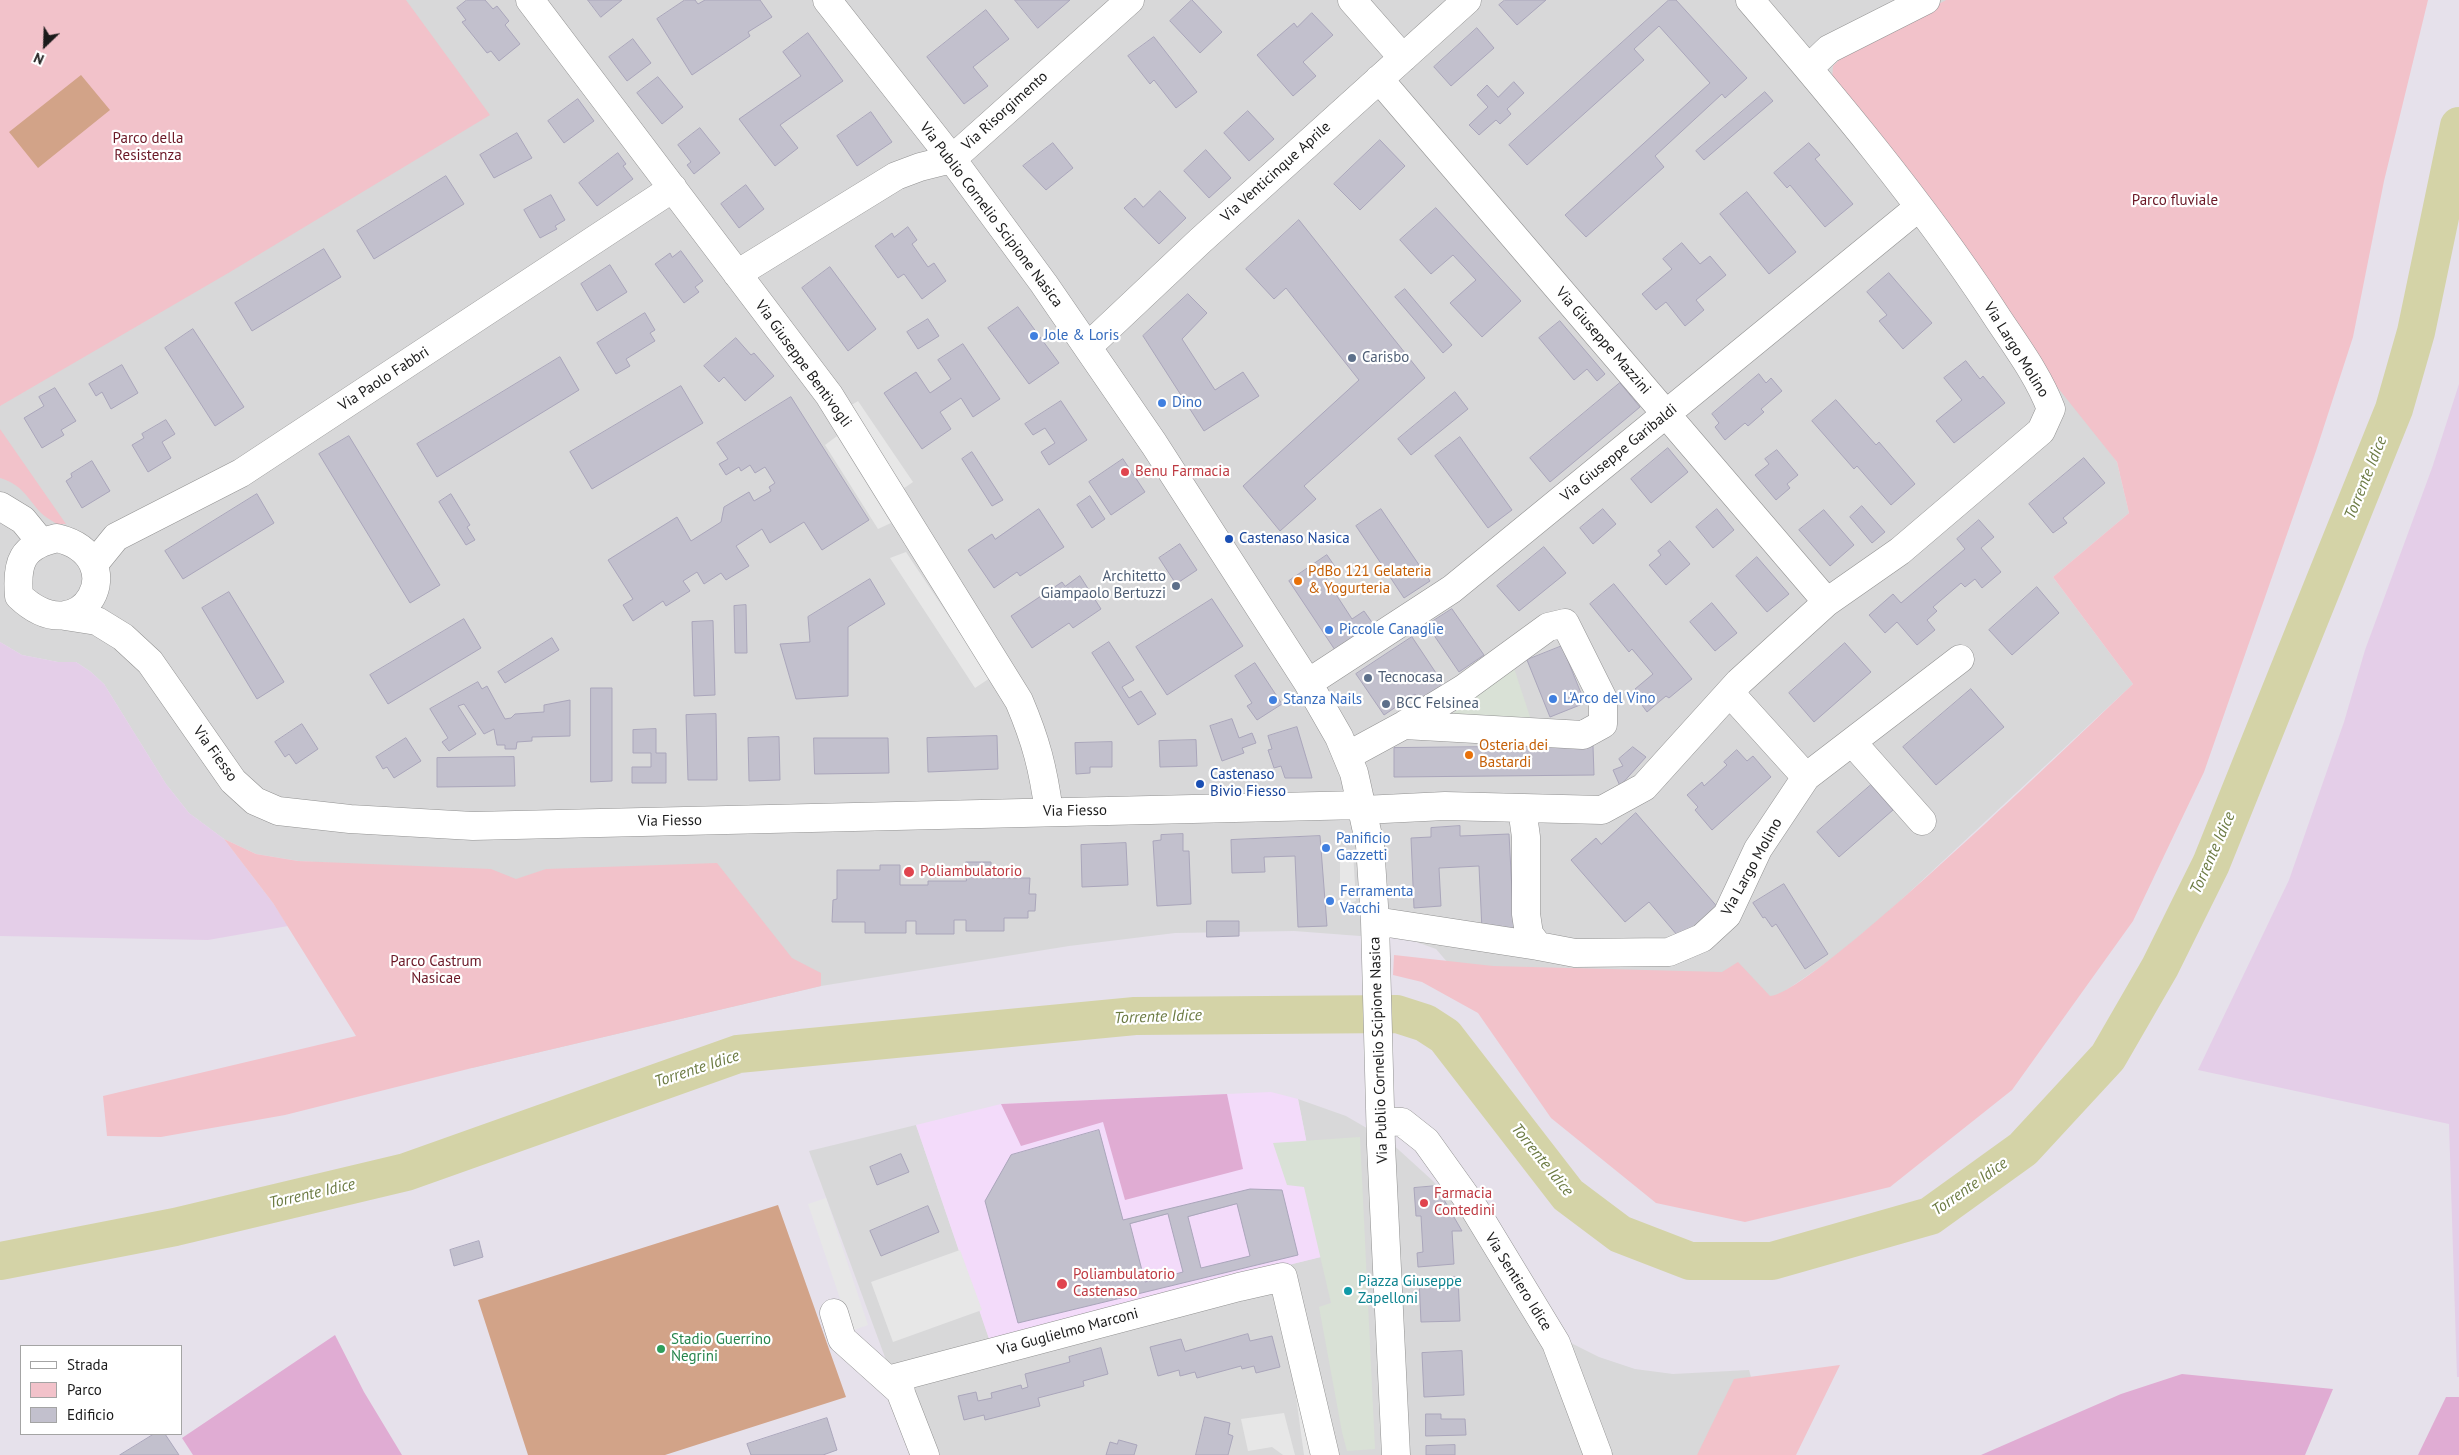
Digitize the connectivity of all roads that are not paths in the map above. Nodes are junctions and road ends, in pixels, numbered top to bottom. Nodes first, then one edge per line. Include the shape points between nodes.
1 (530, 0) edge
2 (827, 0) edge
3 (1130, 0) edge
4 (1352, 0) edge
5 (1467, 0) edge
6 (1750, 0) edge
7 (1926, 0) edge
8 (1403, 58) junction
9 (1808, 68) junction
10 (1379, 79) junction
11 (952, 159) junction
12 (673, 188) junction
13 (1919, 207) junction
14 (737, 274) junction
15 (1086, 344) junction
16 (1666, 414) junction
17 (7, 511) edge
18 (35, 546) junction
19 (88, 556) junction
20 (9, 587) edge
21 (93, 593) junction
22 (1827, 602) junction
23 (65, 616) junction
24 (123, 637) junction
25 (1960, 659) dead end
26 (1308, 683) junction
27 (1730, 693) junction
28 (1404, 725) junction
29 (1852, 742) junction
30 (1347, 756) junction
31 (1806, 777) junction
32 (1363, 807) junction
33 (1522, 808) junction
34 (1050, 812) junction
35 (1922, 821) dead end
36 (1375, 925) junction
37 (1538, 946) junction
38 (1381, 1133) junction
39 (834, 1313) dead end
40 (898, 1385) junction
41 (1598, 1454) edge
42 (925, 1455) edge
43 (1325, 1455) edge
44 (1396, 1455) edge

1 - 12 street, Via Giuseppe Bentivogli
2 - 11 street, Via Publio Cornelio Scipione Nasica
3 - 11 street, Via Risorgimento
4 - 8 street
5 - 8 street, Via Venticinque Aprile
6 - 9 street, Via Largo Molino
7 - 9 street via 1830,49
8 - 10 street, Via Venticinque Aprile
9 - 13 street, Via Largo Molino
10 - 15 street, Via Venticinque Aprile via 1096,339
10 - 16 street, Via Giuseppe Mazzini
11 - 14 street, Via Risorgimento via 896,176
11 - 15 street, Via Publio Cornelio Scipione Nasica
12 - 14 street, Via Giuseppe Bentivogli
12 - 19 street, Via Paolo Fabbri via 240,473 116,536
13 - 16 street, Via Giuseppe Garibaldi
13 - 22 street, Via Largo Molino via 2043,387 2051,409 2041,431 1900,551
14 - 34 street, Via Giuseppe Bentivogli via 828,394 1019,700 1036,741
15 - 26 street, Via Publio Cornelio Scipione Nasica
16 - 22 street, Via Giuseppe Mazzini
16 - 26 street, Via Giuseppe Garibaldi via 1452,588
17 - 18 street via 23,520
18 - 19 street via 57,538 74,542
18 - 20 street, Via Fiesso via 20,563
19 - 21 street via 96,579
20 - 23 street, Via Fiesso via 46,615
21 - 23 street via 82,608
21 - 24 street
22 - 27 street, Via Largo Molino
23 - 24 street, Via Fiesso via 97,621
24 - 34 street, Via Fiesso via 150,662 233,781 255,801 278,811 473,826
25 - 29 street, Via Largo Molino
26 - 30 street, Via Publio Cornelio Scipione Nasica
27 - 31 street
27 - 33 street, Via Largo Molino via 1644,787 1602,810
28 - 28 street via 1583,735 1603,724 1603,699 1565,623 1548,627 1463,689
28 - 30 street
29 - 31 street, Via Largo Molino
29 - 35 street
30 - 32 street, Via Publio Cornelio Scipione Nasica
31 - 37 street, Via Largo Molino via 1758,849 1726,915 1702,938 1670,952 1575,953
32 - 33 street, Via Largo Molino
32 - 34 street, Via Fiesso
32 - 36 street, Via Publio Cornelio Scipione Nasica via 1370,845
33 - 37 street via 1526,837 1526,914 1530,934
36 - 37 street, Via Largo Molino
36 - 38 street, Via Publio Cornelio Scipione Nasica
38 - 41 street, Via Sentiero Idice via 1402,1122 1426,1141 1474,1208 1556,1343
38 - 44 street, Via Publio Cornelio Scipione Nasica
39 - 40 street via 842,1339
40 - 42 street
40 - 43 street, Via Guglielmo Marconi via 1239,1287 1283,1278

